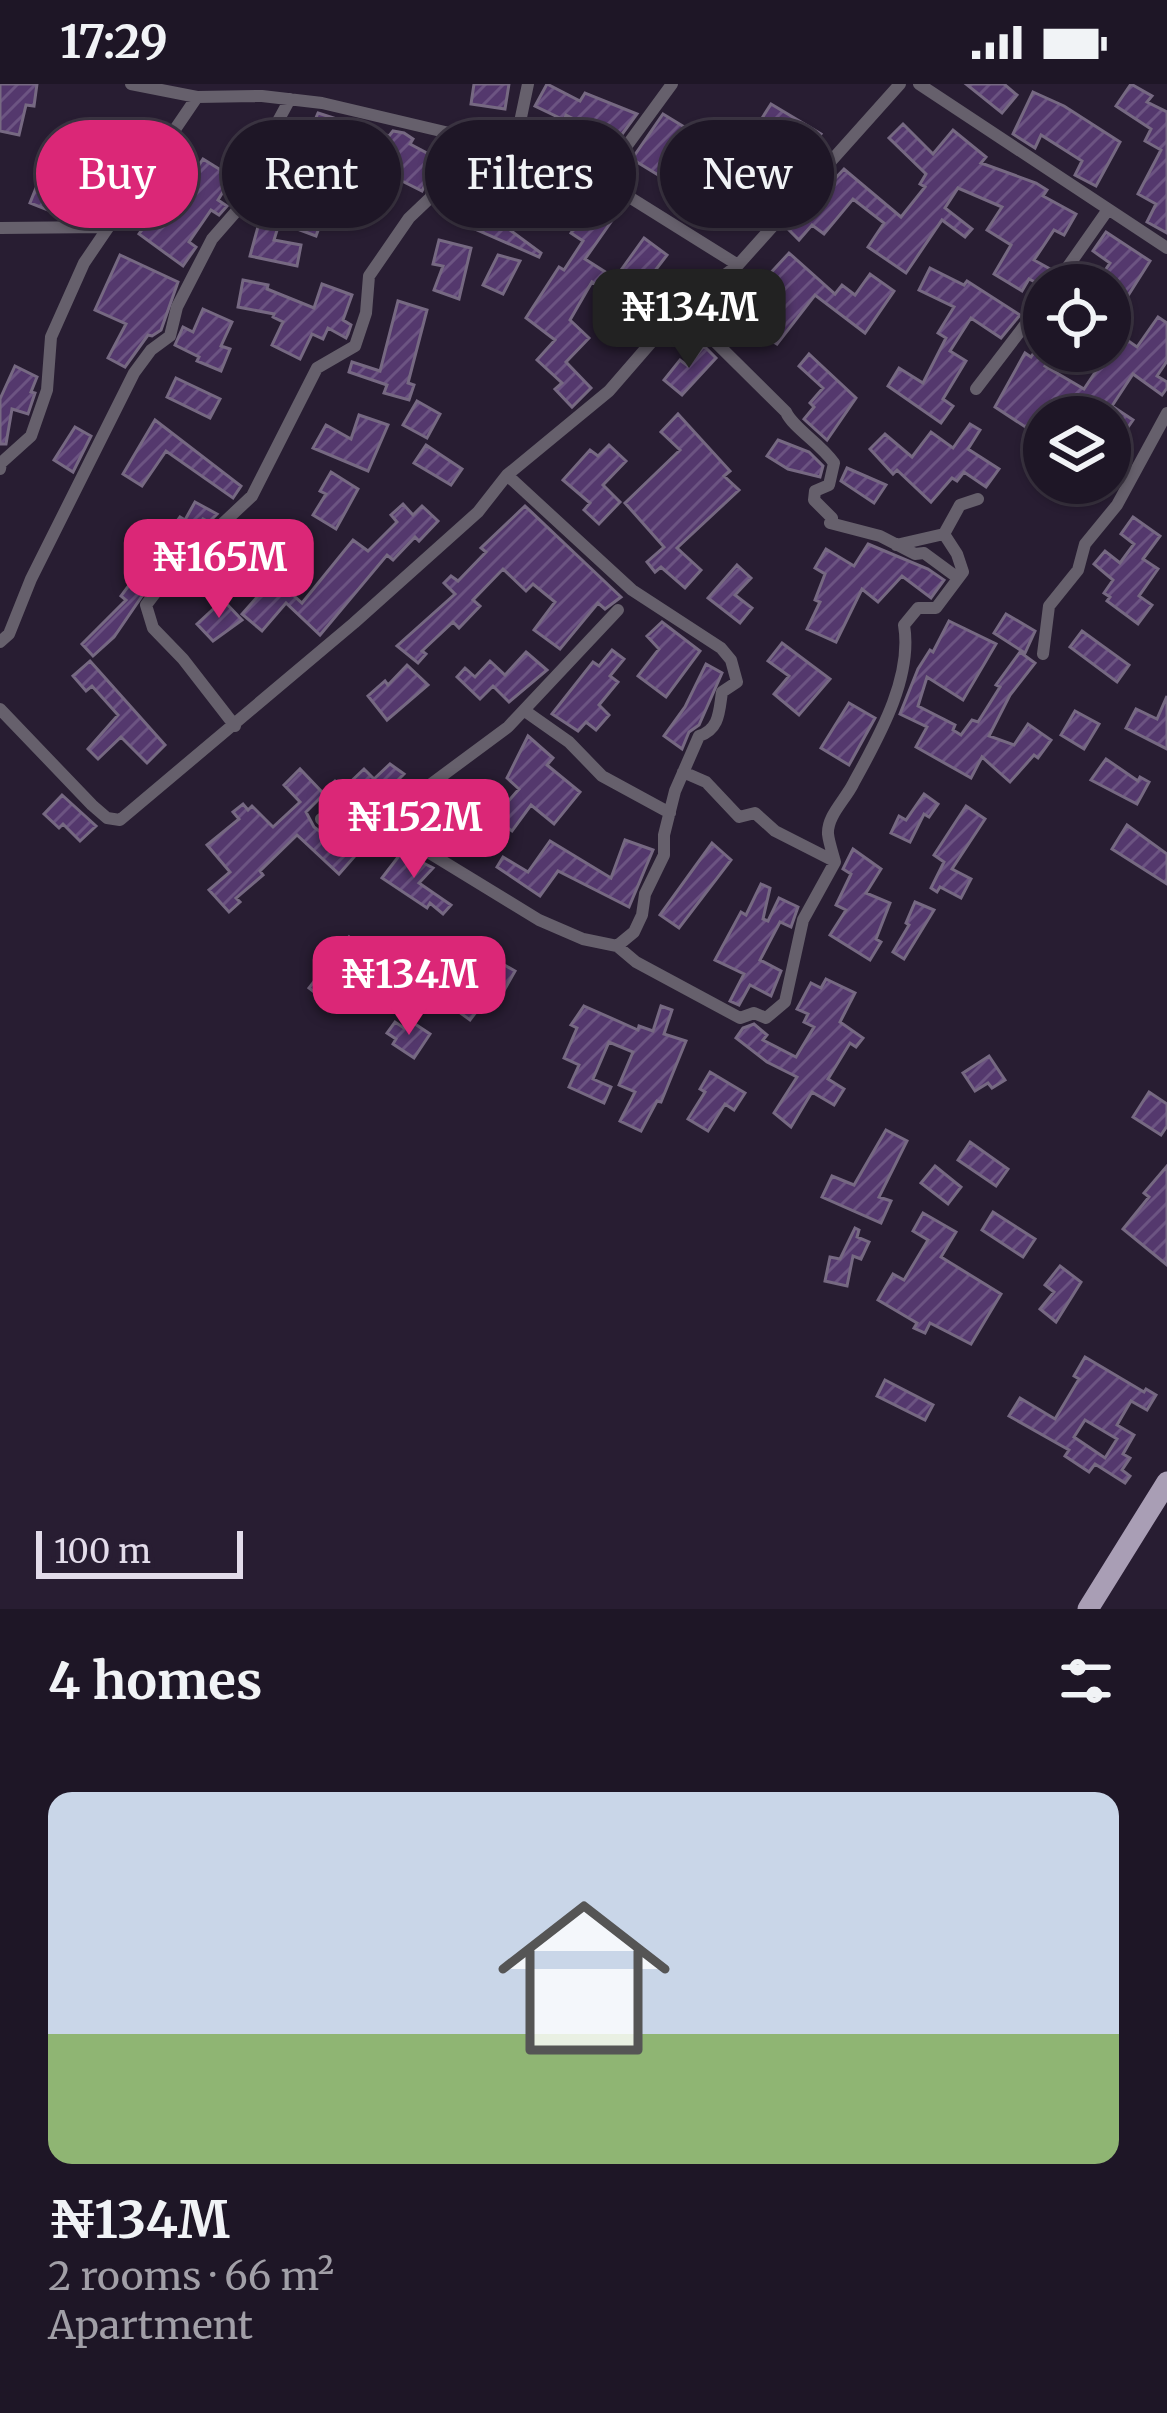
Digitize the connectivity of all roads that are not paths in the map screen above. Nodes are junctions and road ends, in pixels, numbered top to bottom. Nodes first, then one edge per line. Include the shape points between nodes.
1 (131, 84) edge
2 (528, 84) edge
3 (672, 84) edge
4 (900, 84) edge
5 (919, 84) edge
6 (197, 97) junction
7 (290, 99) junction
8 (181, 120) edge
9 (520, 120) edge
10 (425, 127) edge
11 (636, 134) edge
12 (425, 203) edge
13 (636, 203) edge
14 (1107, 211) junction
15 (0, 228) edge
16 (36, 228) edge
17 (104, 228) edge
18 (1167, 248) edge
19 (1070, 264) edge
20 (738, 265) junction
21 (681, 308) junction
22 (1023, 327) edge
23 (976, 389) dead end
24 (1167, 412) edge
25 (0, 469) edge
26 (508, 475) junction
27 (978, 500) dead end
28 (944, 534) junction
29 (895, 546) junction
30 (958, 578) junction
31 (618, 610) dead end
32 (0, 642) edge
33 (1043, 653) dead end
34 (0, 709) edge
35 (525, 711) junction
36 (235, 726) junction
37 (683, 772) junction
38 (670, 813) junction
39 (321, 819) dead end
40 (400, 835) junction
41 (836, 862) junction
42 (617, 946) junction
43 (1167, 1482) edge
44 (1088, 1609) edge

1 - 6 street
2 - 9 street
3 - 11 street
4 - 20 street
5 - 14 street
6 - 7 street
6 - 8 street
7 - 10 street
7 - 32 street via 247,199 212,239 170,336 134,373
12 - 36 street via 369,276 356,346 316,368 252,496 146,605 152,628
13 - 20 street
14 - 18 street
14 - 19 street
15 - 16 street
17 - 25 street via 50,337 47,390 31,436
20 - 21 street
21 - 26 street via 609,391
21 - 29 street via 834,463 829,485 814,500 830,523
22 - 23 street
24 - 33 street via 1118,505 1048,606
26 - 36 street via 478,512
26 - 37 street via 632,590 731,660 736,682 722,692 717,724 699,736
27 - 28 street via 960,506
28 - 29 street
28 - 30 street via 963,572
29 - 30 street via 924,553
30 - 41 street via 936,608 918,608 904,625 901,677 827,831
31 - 35 street
34 - 36 street via 92,805 120,820
35 - 38 street via 602,776
35 - 40 street via 423,790
37 - 38 street
37 - 41 street via 706,782 739,817 755,813
38 - 42 street via 642,915
39 - 40 street via 331,828
40 - 42 street via 539,920
41 - 42 street via 803,920 785,1002 766,1018 740,1018
43 - 44 main road

